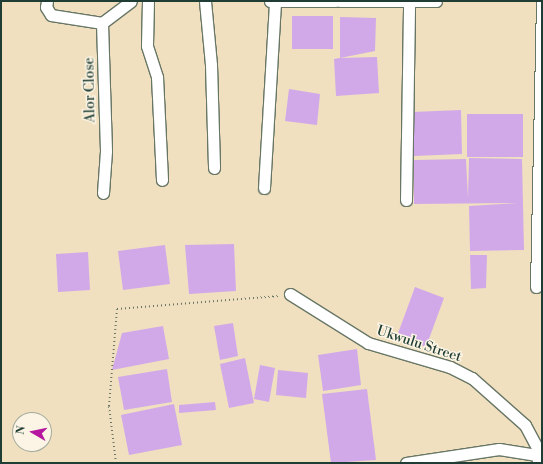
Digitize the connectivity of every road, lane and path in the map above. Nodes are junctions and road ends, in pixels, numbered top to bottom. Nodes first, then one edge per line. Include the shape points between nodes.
1 (47, 1) edge
2 (131, 1) edge
3 (148, 1) edge
4 (205, 1) edge
5 (273, 1) edge
6 (297, 1) edge
7 (335, 1) edge
8 (340, 1) edge
9 (431, 1) edge
10 (436, 1) edge
11 (541, 1) edge
12 (409, 2) junction
13 (102, 23) junction
14 (214, 168) dead end
15 (162, 180) dead end
16 (264, 188) dead end
17 (103, 193) dead end
18 (406, 200) dead end
19 (536, 287) dead end
20 (290, 294) joint
21 (537, 459) edge
22 (116, 463) edge
23 (406, 463) edge

1 - 13 street via 48,12 64,19
2 - 13 street
3 - 15 street via 147,46 157,77
4 - 14 street via 212,66
5 - 6 street
5 - 16 street
6 - 7 street
8 - 12 street
9 - 10 street
9 - 12 street
11 - 19 street
12 - 18 street
13 - 17 street, Alor Close via 106,150
20 - 21 street, Ukwulu Street via 368,344 450,367 472,378 518,417 531,434
20 - 22 path via 117,309 109,406
21 - 23 street via 499,449

